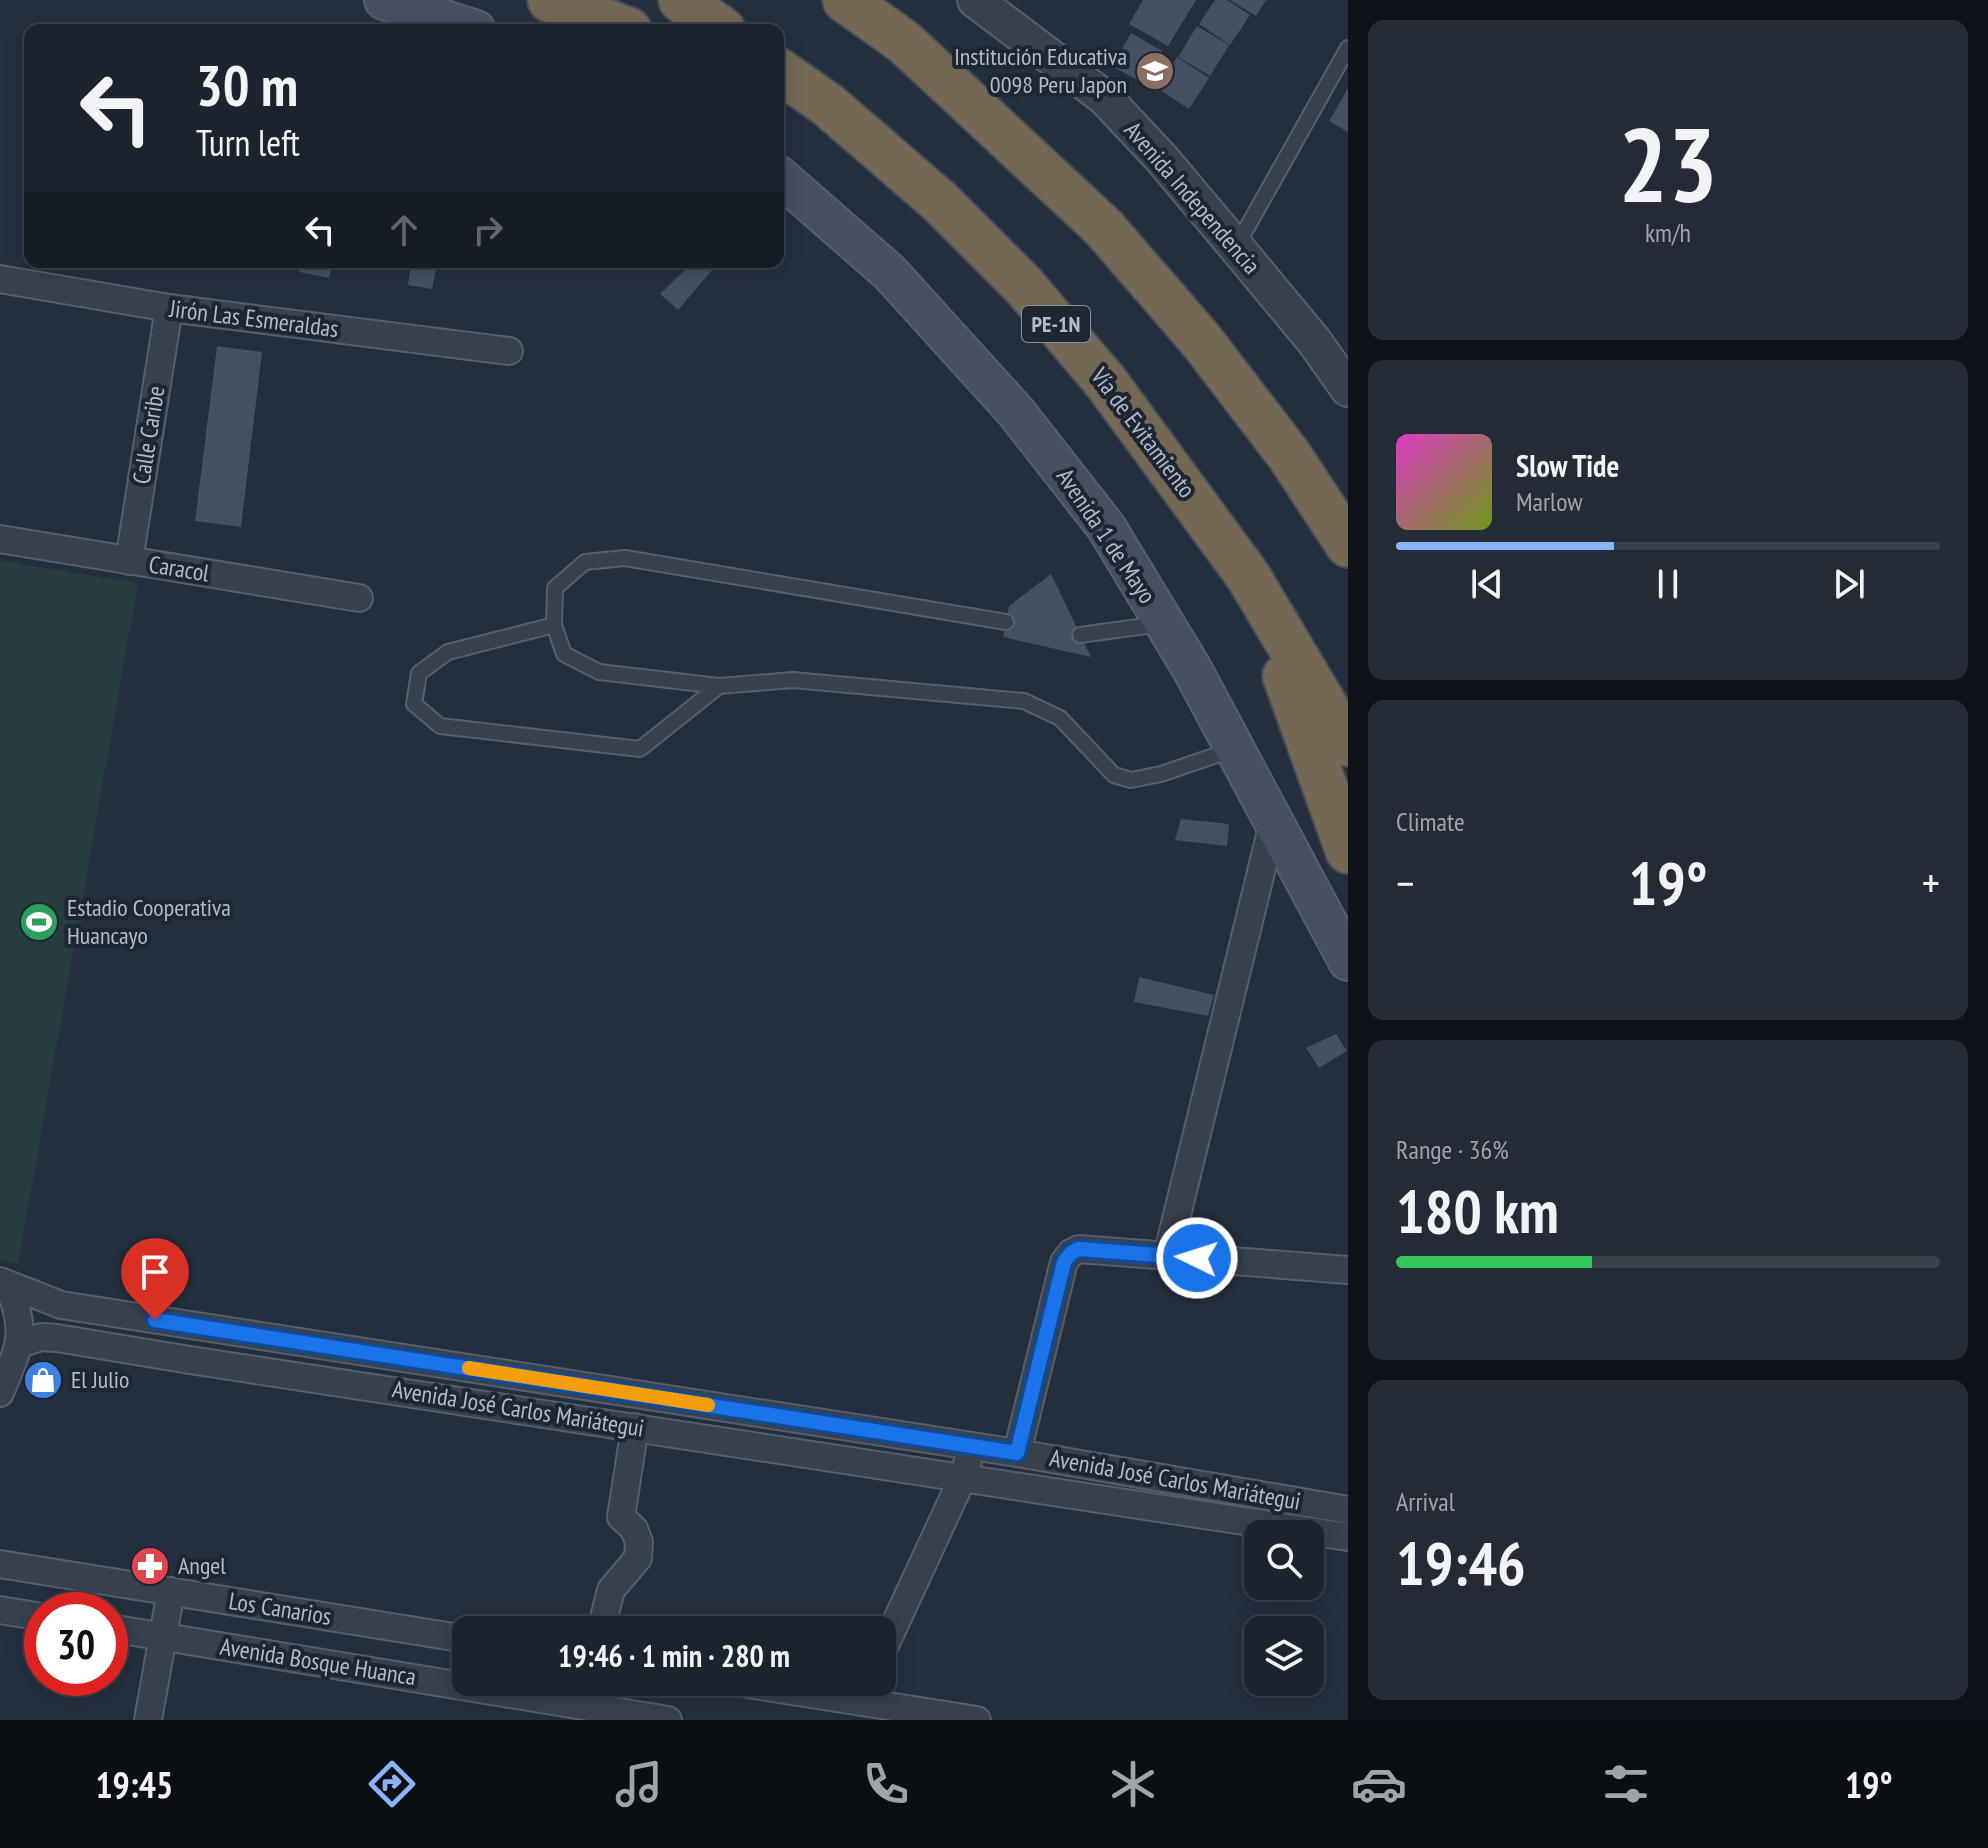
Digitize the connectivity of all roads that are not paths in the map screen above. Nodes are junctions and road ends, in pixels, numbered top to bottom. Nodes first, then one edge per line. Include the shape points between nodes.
1 (384, 0) edge
2 (550, 0) edge
3 (681, 0) edge
4 (845, 0) edge
5 (867, 0) edge
6 (975, 0) edge
7 (458, 24) edge
8 (613, 24) edge
9 (715, 24) edge
10 (904, 42) junction
11 (1348, 48) edge
12 (784, 74) edge
13 (784, 90) edge
14 (828, 105) junction
15 (784, 180) edge
16 (1236, 247) junction
17 (0, 279) edge
18 (169, 308) junction
19 (509, 351) dead end
20 (1348, 389) edge
21 (0, 539) edge
22 (1348, 545) edge
23 (129, 561) junction
24 (1248, 576) junction
25 (359, 598) dead end
26 (1006, 622) dead end
27 (1165, 624) junction
28 (554, 625) junction
29 (1080, 635) dead end
30 (719, 686) junction
31 (1348, 744) edge
32 (1236, 748) junction
33 (1274, 819) junction
34 (1348, 851) edge
35 (1348, 961) edge
36 (1167, 1256) junction
37 (1348, 1270) edge
38 (5, 1283) edge
39 (20, 1344) junction
40 (0, 1393) edge
41 (635, 1427) junction
42 (972, 1446) junction
43 (1017, 1453) junction
44 (963, 1477) junction
45 (1348, 1510) edge
46 (1348, 1537) edge
47 (0, 1564) edge
48 (171, 1591) junction
49 (0, 1610) edge
50 (24, 1614) edge
51 (604, 1616) edge
52 (896, 1622) edge
53 (128, 1631) edge
54 (163, 1637) junction
55 (452, 1637) edge
56 (452, 1678) edge
57 (561, 1696) edge
58 (828, 1696) edge
59 (861, 1701) edge
60 (148, 1720) edge
61 (668, 1720) edge
62 (977, 1720) edge

1 - 7 main road
2 - 8 highway
3 - 9 highway
4 - 10 highway
5 - 10 highway
6 - 16 street, Avenida Independencia via 1105,98
10 - 22 highway via 1103,227 1236,385
11 - 16 lane
12 - 14 highway, Vía de Evitamiento / PE-1N
13 - 14 highway
14 - 24 highway, Vía de Evitamiento / PE-1N via 939,201 1024,286 1105,381
15 - 27 main road, Avenida 1 de Mayo via 890,273 1016,412 1106,527
16 - 20 street, Avenida Independencia
17 - 18 street, Jirón Las Esmeraldas
18 - 19 street, Jirón Las Esmeraldas
18 - 23 street, Calle Caribe
21 - 23 street, Caracol
23 - 25 street, Caracol
24 - 31 highway, Vía de Evitamiento / PE-1N
24 - 34 highway
26 - 28 lane via 625,558 585,562 555,588
27 - 29 lane
27 - 32 main road, Avenida 1 de Mayo
28 - 30 lane via 564,654 599,672
28 - 30 lane via 448,652 419,673 414,704 440,726 640,749
30 - 32 lane via 793,680 1024,701 1060,718 1114,775 1131,780
32 - 33 main road, Avenida 1 de Mayo
33 - 35 main road, Avenida 1 de Mayo
33 - 36 street
36 - 37 street
36 - 43 street via 1079,1249 1064,1262
38 - 39 street via 19,1313
38 - 42 street, Avenida José Carlos Mariátegui via 61,1305
39 - 40 street
39 - 41 street, Avenida José Carlos Mariátegui via 57,1338
41 - 44 street, Avenida José Carlos Mariátegui
41 - 51 street via 621,1517 634,1529 638,1558 611,1590
42 - 43 street, Avenida José Carlos Mariátegui
42 - 44 street
43 - 45 street, Avenida José Carlos Mariátegui
44 - 46 street, Avenida José Carlos Mariátegui
44 - 52 street
47 - 48 street, Los Canarios
48 - 54 street
48 - 55 street, Los Canarios
49 - 50 street
53 - 54 street, Avenida Bosque Huanca
54 - 56 street, Avenida Bosque Huanca
54 - 60 street
57 - 61 street, Avenida Bosque Huanca
58 - 59 street
59 - 62 street

